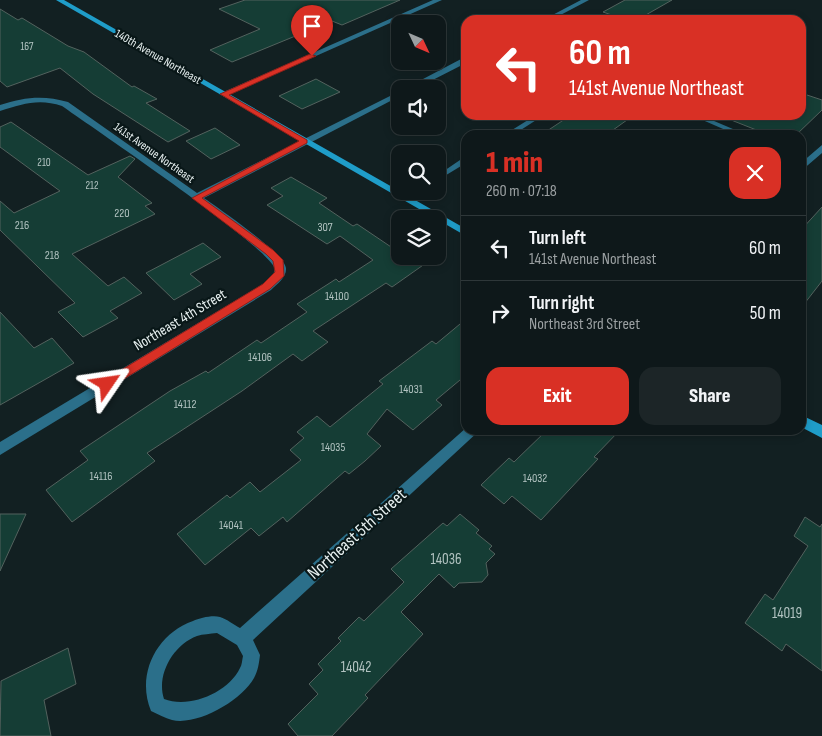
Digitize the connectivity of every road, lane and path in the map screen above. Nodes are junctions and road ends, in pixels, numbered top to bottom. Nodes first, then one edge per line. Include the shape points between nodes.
1 (60, 0) edge
2 (440, 0) edge
3 (586, 0) edge
4 (556, 15) edge
5 (461, 62) edge
6 (426, 80) edge
7 (223, 94) junction
8 (391, 98) edge
9 (0, 108) edge
10 (533, 120) edge
11 (706, 120) edge
12 (516, 130) edge
13 (731, 130) edge
14 (304, 141) junction
15 (822, 148) edge
16 (806, 161) edge
17 (461, 163) edge
18 (446, 173) edge
19 (391, 190) edge
20 (196, 198) junction
21 (408, 200) edge
22 (461, 230) edge
23 (274, 279) joint
24 (806, 423) edge
25 (822, 432) edge
26 (467, 435) edge
27 (0, 449) edge
28 (242, 638) junction
29 (224, 716) dead end
30 (193, 727) dead end

1 - 7 street, 140th Avenue Northeast
2 - 7 street
3 - 4 street
5 - 6 street
7 - 14 street, 140th Avenue Northeast
8 - 14 street
9 - 20 street, 141st Avenue Northeast via 31,98 65,104
10 - 12 lane
11 - 13 lane
14 - 19 street, 140th Avenue Northeast
14 - 20 street
15 - 16 street
17 - 18 lane
20 - 23 street, 141st Avenue Northeast via 278,260 280,273
21 - 22 street, 140th Avenue Northeast
23 - 27 street, Northeast 4th Street via 266,287
24 - 25 street
26 - 28 street, Northeast 5th Street
28 - 29 street via 251,665 249,681 242,697
28 - 30 street via 218,625 189,630 164,652 156,666 154,698 160,712 171,722

